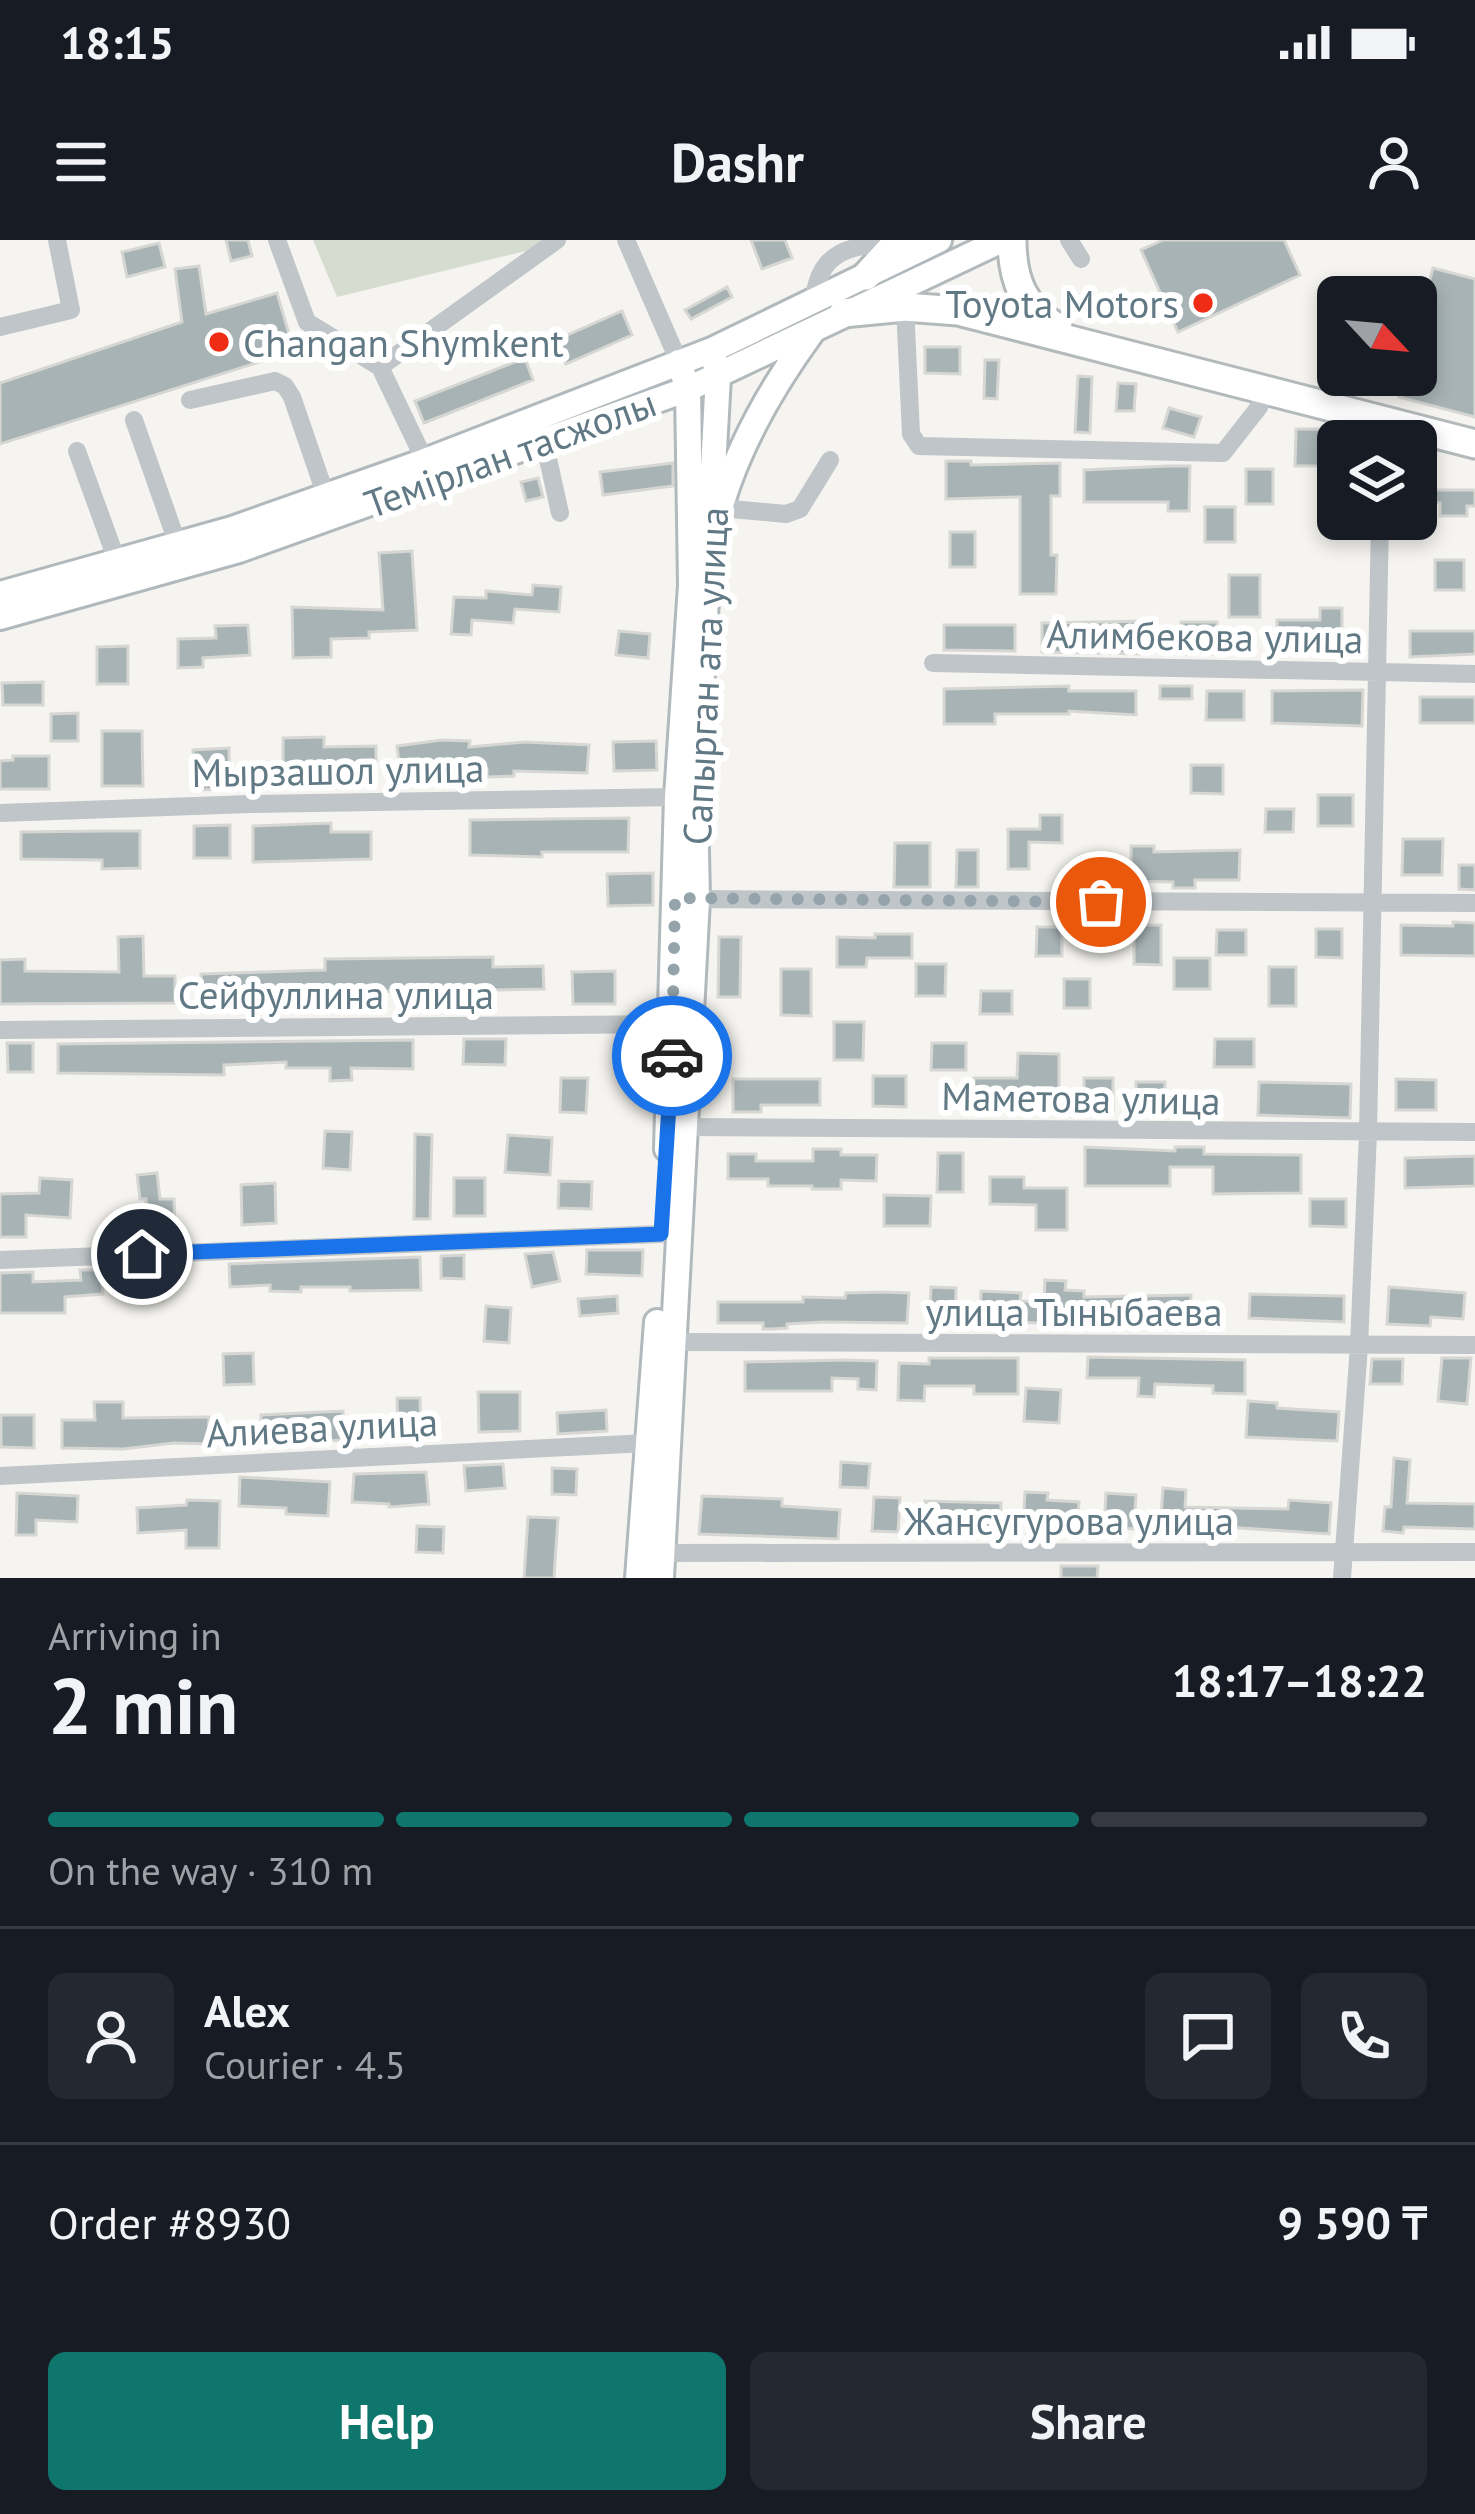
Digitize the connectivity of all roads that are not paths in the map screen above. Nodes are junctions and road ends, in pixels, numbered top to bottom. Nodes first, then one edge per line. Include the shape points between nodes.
1 (57, 240) edge
2 (277, 240) edge
3 (626, 240) edge
4 (939, 240) edge
5 (1002, 240) edge
6 (1012, 240) edge
7 (1069, 240) edge
8 (555, 241) edge
9 (898, 241) edge
10 (1081, 259) dead end
11 (866, 276) junction
12 (904, 308) junction
13 (815, 313) junction
14 (843, 313) junction
15 (0, 327) edge
16 (1083, 340) junction
17 (712, 350) junction
18 (679, 362) junction
19 (380, 368) junction
20 (718, 376) junction
21 (688, 389) junction
22 (1266, 389) junction
23 (190, 400) dead end
24 (134, 420) dead end
25 (1353, 420) edge
26 (1437, 438) edge
27 (544, 441) junction
28 (1475, 444) edge
29 (77, 451) dead end
30 (830, 460) dead end
31 (425, 461) junction
32 (326, 496) junction
33 (720, 508) junction
34 (560, 513) dead end
35 (711, 539) junction
36 (1380, 540) edge
37 (178, 545) junction
38 (117, 561) junction
39 (0, 594) edge
40 (0, 617) edge
41 (933, 663) dead end
42 (1378, 673) junction
43 (1475, 674) edge
44 (677, 797) junction
45 (0, 813) edge
46 (686, 899) junction
47 (1370, 903) junction
48 (1475, 903) edge
49 (673, 1024) junction
50 (0, 1030) edge
51 (686, 1127) junction
52 (1475, 1132) edge
53 (1369, 1133) junction
54 (661, 1234) junction
55 (0, 1260) edge
56 (673, 1342) junction
57 (1475, 1345) edge
58 (1359, 1346) junction
59 (646, 1443) junction
60 (0, 1476) edge
61 (1475, 1552) edge
62 (1345, 1553) junction
63 (662, 1566) edge
64 (638, 1578) edge
65 (1342, 1578) edge

1 - 15 street via 70,310
2 - 19 street via 307,322
3 - 18 street
4 - 11 main road, Темірлан тасжолы
5 - 14 main road, Темірлан тасжолы
6 - 16 highway via 1015,280 1029,305
7 - 10 street
8 - 19 street
9 - 11 highway
9 - 13 street via 825,262 816,276
11 - 13 main road, Темірлан тасжолы
12 - 14 highway
12 - 16 highway via 958,311
12 - 22 street via 910,434 919,446 1223,454
13 - 14 main road, Темірлан тасжолы
13 - 17 main road, Темірлан тасжолы
13 - 20 main road, Темірлан тасжолы
13 - 33 main road via 753,424
16 - 22 highway
17 - 18 main road, Темірлан тасжолы
17 - 20 main road, Сапырган ата улица
18 - 21 main road, Сапырган ата улица
18 - 31 main road, Темірлан тасжолы
19 - 31 street
20 - 21 main road, Темірлан тасжолы
20 - 35 main road, Сапырган ата улица
21 - 27 main road, Темірлан тасжолы
21 - 44 main road, Сапырган ата улица via 691,585
22 - 25 highway
23 - 32 street via 285,386
24 - 37 street
26 - 28 highway
27 - 34 street
27 - 40 main road, Темірлан тасжолы via 239,550
29 - 38 street
30 - 33 street via 800,509
31 - 32 main road, Темірлан тасжолы
32 - 37 main road, Темірлан тасжолы
33 - 35 main road
35 - 46 main road, Сапырган ата улица
36 - 42 street
37 - 38 main road, Темірлан тасжолы
38 - 39 main road, Темірлан тасжолы
41 - 42 street, Алимбекова улица
42 - 43 street, Алимбекова улица
42 - 47 street
44 - 45 street, Мырзашол улица
44 - 46 main road, Сапырган ата улица
46 - 47 street
46 - 49 main road, Сапырган ата улица
46 - 51 main road, Сапырган ата улица
47 - 48 street
47 - 53 street
49 - 50 street, Сейфуллина улица
49 - 54 main road, Сапырган ата улица
51 - 53 street, Маметова улица
51 - 56 main road, Сапырган ата улица
52 - 53 street, Маметова улица
53 - 58 street
54 - 55 street
54 - 59 main road, Сапырган ата улица
56 - 58 street, улица Тыныбаева
56 - 63 main road, Сапырган ата улица
57 - 58 street, улица Тыныбаева
58 - 62 street
59 - 60 street, Алиева улица
59 - 64 main road, Сапырган ата улица
61 - 62 street, Жансугурова улица
62 - 63 street, Жансугурова улица
62 - 65 street

